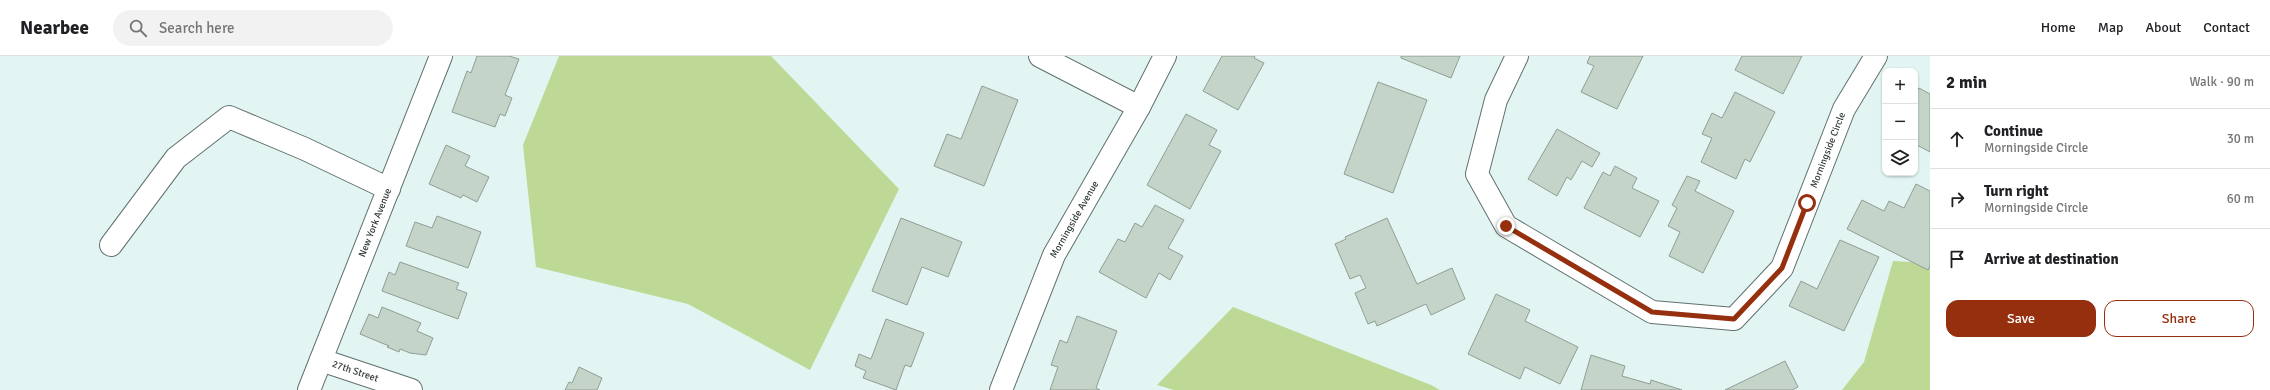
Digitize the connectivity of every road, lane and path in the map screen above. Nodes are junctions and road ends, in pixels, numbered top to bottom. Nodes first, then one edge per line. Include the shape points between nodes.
1 (440, 56) edge
2 (1040, 56) edge
3 (1165, 56) edge
4 (1517, 56) edge
5 (1876, 56) edge
6 (1139, 107) junction
7 (388, 189) junction
8 (110, 245) dead end
9 (321, 360) junction
10 (309, 390) edge
11 (411, 390) edge
12 (1001, 390) edge

1 - 7 street, New York Avenue
2 - 6 street
3 - 6 street, Morningside Avenue
4 - 5 street, Morningside Circle via 1496,100 1477,174 1506,226 1652,312 1734,319 1782,268 1844,109
6 - 12 street, Morningside Avenue via 1054,255
7 - 8 street via 305,149 229,117 176,158
7 - 9 street, New York Avenue
9 - 10 street, New York Avenue
9 - 11 street, 27th Street

